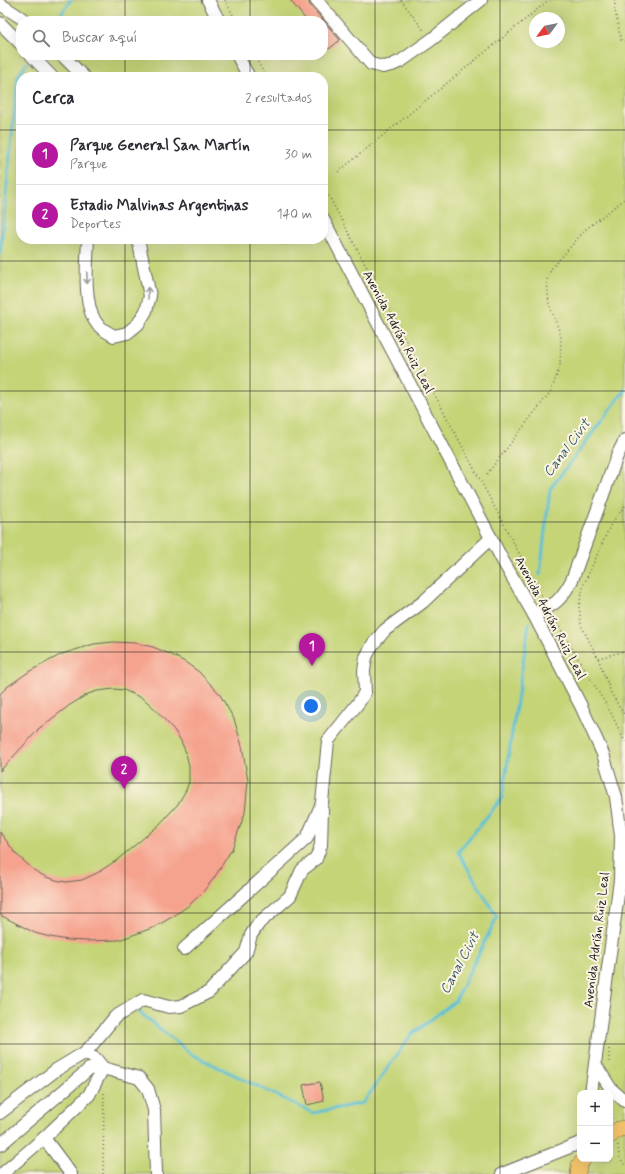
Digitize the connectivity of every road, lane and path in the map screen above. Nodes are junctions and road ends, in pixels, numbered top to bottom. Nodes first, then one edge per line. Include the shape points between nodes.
1 (208, 0) edge
2 (225, 0) edge
3 (316, 0) edge
4 (401, 0) edge
5 (480, 0) edge
6 (549, 0) edge
7 (615, 0) edge
8 (0, 4) edge
9 (18, 16) edge
10 (216, 16) edge
11 (233, 16) edge
12 (0, 23) edge
13 (16, 39) edge
14 (432, 40) junction
15 (625, 41) edge
16 (36, 60) edge
17 (67, 60) edge
18 (240, 60) edge
19 (257, 60) edge
20 (47, 72) edge
21 (79, 72) edge
22 (246, 72) edge
23 (263, 72) edge
24 (338, 172) dead end
25 (328, 194) edge
26 (625, 199) edge
27 (328, 228) edge
28 (88, 244) edge
29 (139, 244) edge
30 (625, 440) edge
31 (621, 457) edge
32 (487, 474) dead end
33 (625, 506) edge
34 (491, 538) junction
35 (548, 608) junction
36 (534, 615) junction
37 (625, 651) edge
38 (598, 658) junction
39 (625, 716) edge
40 (625, 742) edge
41 (322, 803) junction
42 (184, 949) dead end
43 (84, 1053) junction
44 (595, 1064) junction
45 (103, 1068) junction
46 (591, 1090) edge
47 (625, 1101) edge
48 (0, 1113) edge
49 (625, 1128) edge
50 (613, 1134) edge
51 (44, 1138) junction
52 (577, 1144) edge
53 (0, 1145) edge
54 (2, 1174) edge
55 (71, 1174) edge
56 (156, 1174) edge
57 (502, 1174) edge

1 - 10 street
2 - 11 path
3 - 14 street via 353,45 376,66 383,67 401,61
4 - 14 path
5 - 14 street
6 - 24 path
7 - 15 path via 621,40
8 - 9 street
12 - 13 street
16 - 20 street
17 - 21 street
18 - 22 street
19 - 23 path
25 - 35 path
26 - 32 path via 586,229 551,269 547,280 549,304 561,336 560,366 551,391
27 - 34 street, Avenida Adrián Ruiz Leal
28 -> 29 street via 88,307 95,322 114,336 127,333 138,324 146,311 150,296
30 - 31 street
31 - 35 street via 572,580 564,595
33 - 38 path via 611,524 584,584 579,606 581,625
34 - 36 street, Avenida Adrián Ruiz Leal
34 - 41 street via 423,602 385,630 373,644 366,657 364,692 360,702 328,741
35 - 36 street
35 - 40 path via 610,711
36 - 44 street, Avenida Adrián Ruiz Leal via 603,754 616,797 621,836 620,880
37 - 38 path
38 - 39 path via 611,693
41 - 42 street via 307,838
41 - 43 street via 321,845 316,859 302,870 290,896 259,923 246,952 209,992 181,1006 170,1007 143,1000 115,1017
43 - 45 street via 96,1059
43 - 48 street via 56,1070
44 - 46 street, Avenida Adrián Ruiz Leal
44 - 47 street via 611,1089
45 - 51 street via 89,1095
45 - 53 street via 89,1069
45 - 56 street via 139,1078 148,1089 154,1110
49 - 50 main road
51 - 54 street
51 - 55 street
52 - 57 street

